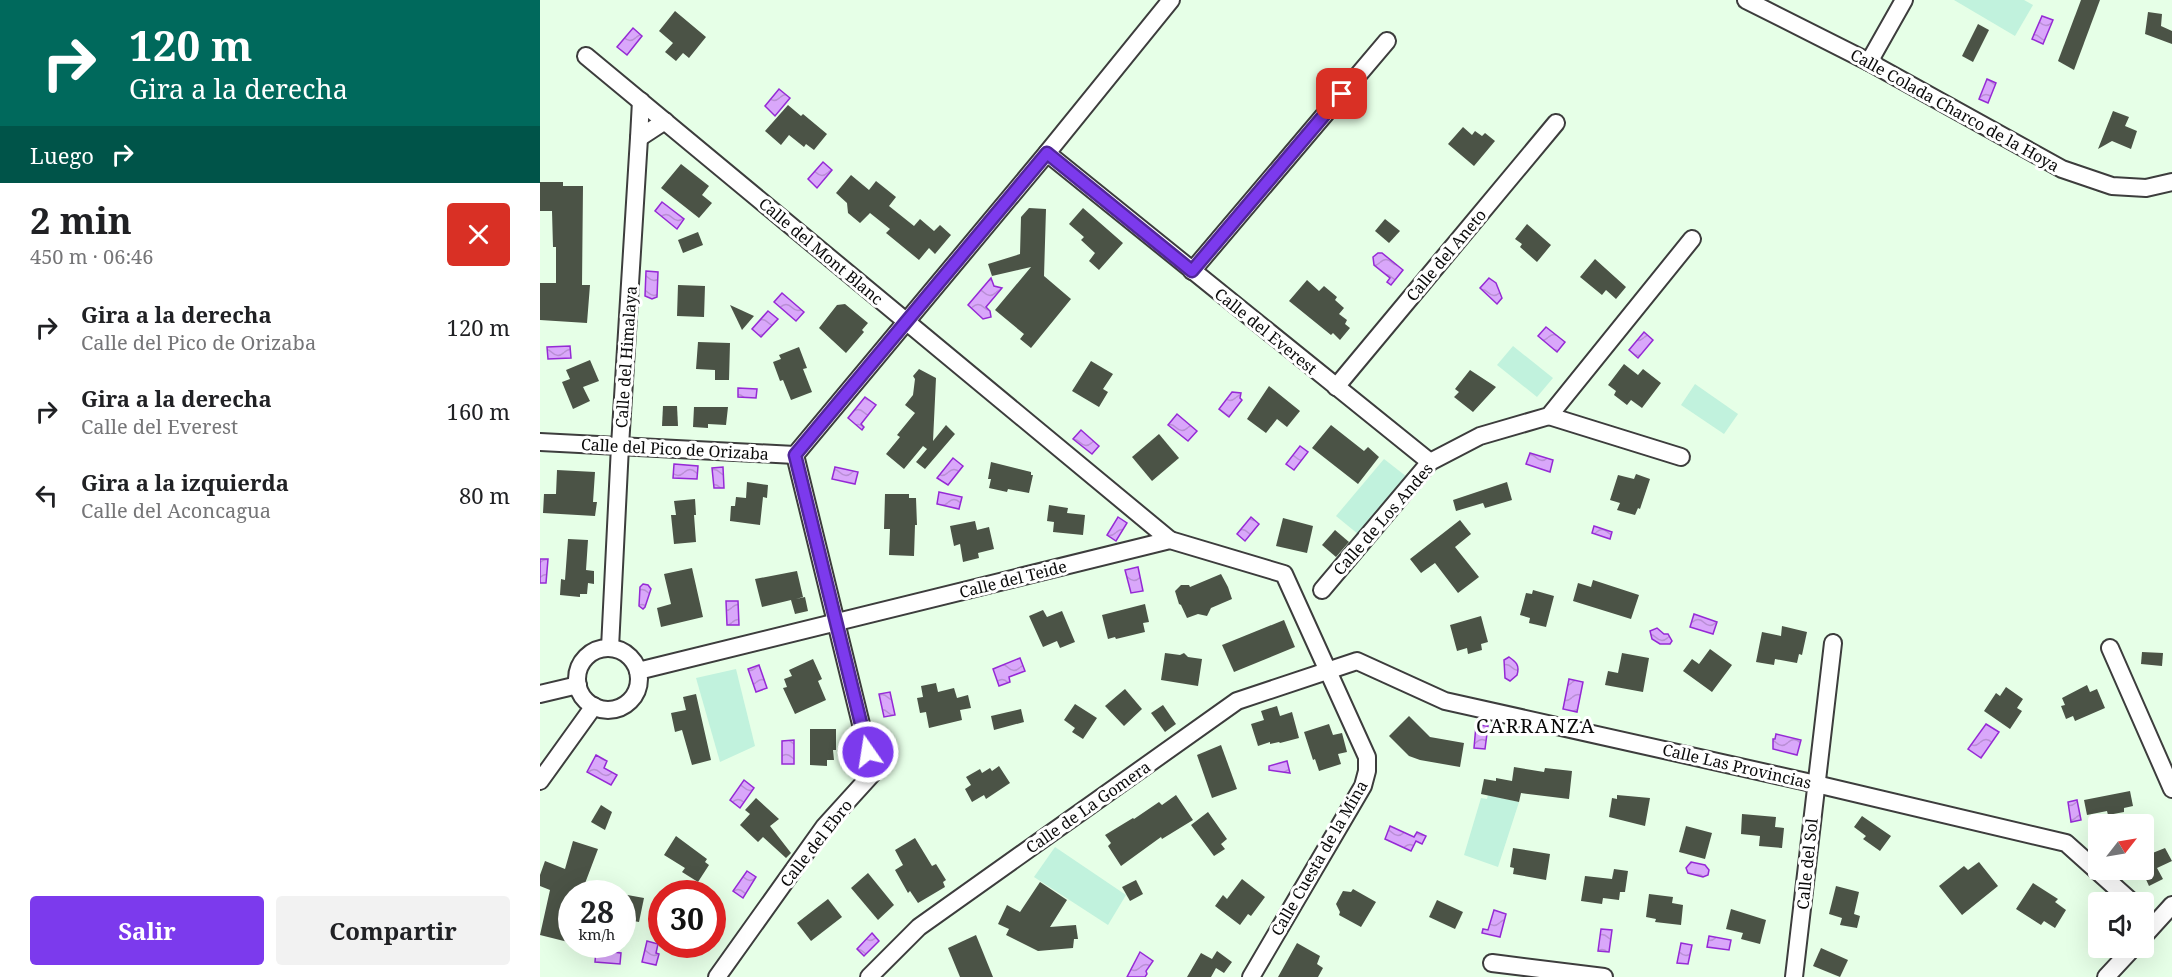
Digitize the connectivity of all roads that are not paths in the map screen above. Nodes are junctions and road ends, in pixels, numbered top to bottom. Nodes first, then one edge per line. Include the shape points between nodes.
1 (1171, 0) edge
2 (1746, 0) edge
3 (1904, 0) edge
4 (1387, 41) dead end
5 (586, 56) dead end
6 (1869, 63) junction
7 (641, 101) junction
8 (665, 122) junction
9 (1556, 123) dead end
10 (639, 138) junction
11 (1047, 153) junction
12 (2172, 182) edge
13 (1692, 239) dead end
14 (1192, 271) junction
15 (906, 321) junction
16 (1336, 387) junction
17 (1549, 416) junction
18 (540, 442) edge
19 (620, 446) junction
20 (795, 455) junction
21 (1681, 458) dead end
22 (1430, 462) junction
23 (1139, 514) junction
24 (1170, 540) junction
25 (1131, 550) junction
26 (1322, 590) dead end
27 (837, 624) junction
28 (1833, 643) dead end
29 (610, 648) junction
30 (2110, 648) dead end
31 (638, 671) junction
32 (1328, 671) junction
33 (578, 685) junction
34 (540, 694) edge
35 (594, 706) junction
36 (540, 781) edge
37 (1816, 784) junction
38 (2172, 789) edge
39 (2121, 892) edge
40 (2172, 905) edge
41 (2154, 915) edge
42 (2124, 958) edge
43 (1492, 963) dead end
44 (717, 977) edge
45 (869, 977) edge
46 (1251, 977) edge
47 (1604, 977) edge
48 (1794, 977) edge
49 (2106, 977) edge

1 - 11 street
2 - 6 street, Calle Colada Charco de la Hoya
3 - 6 street
4 - 14 street
5 - 7 street, Calle del Mont Blanc
6 - 12 street, Calle Colada Charco de la Hoya via 2062,169 2112,186 2145,188
7 - 8 street, Calle del Mont Blanc
7 - 10 street, Calle del Himalaya
8 - 10 street
8 - 15 street, Calle del Mont Blanc
9 - 16 street, Calle del Aneto
10 - 19 street, Calle del Himalaya
11 - 14 street, Calle del Everest
11 - 15 street
13 - 17 street
14 - 16 street, Calle del Everest
15 - 20 street
15 - 23 street, Calle del Mont Blanc
16 - 22 street, Calle del Everest
17 - 21 street
17 - 22 street, Calle de Los Andes via 1480,436
18 - 19 street, Calle del Pico de Orizaba
19 - 20 street, Calle del Pico de Orizaba
19 - 29 street, Calle del Himalaya
20 - 27 street, Calle del Ebro
22 - 26 street, Calle de Los Andes
23 - 24 street, Calle del Mont Blanc
23 - 25 street via 1142,533
24 - 25 street, Calle del Teide
24 - 32 street via 1284,574
25 - 27 street, Calle del Teide
27 - 31 street, Calle del Teide
27 - 44 street, Calle del Ebro via 873,773 824,827
28 - 37 street, Calle del Sol
29 - 31 street via 628,655
29 - 33 street via 589,655 582,663
30 - 38 street
31 - 35 street via 637,691 631,700 614,710
32 - 37 street, Calle Las Provincias via 1356,661 1445,701
32 - 45 street, Calle de La Gomera via 1237,701 919,927
32 - 46 street, Calle Cuesta de la Mina via 1367,757 1367,771 1363,786
33 - 34 street
33 - 35 street via 581,694
35 - 36 street
37 - 39 street, Calle Las Provincias via 2066,843
37 - 48 street, Calle del Sol
40 - 41 street
42 - 49 street
43 - 47 street

